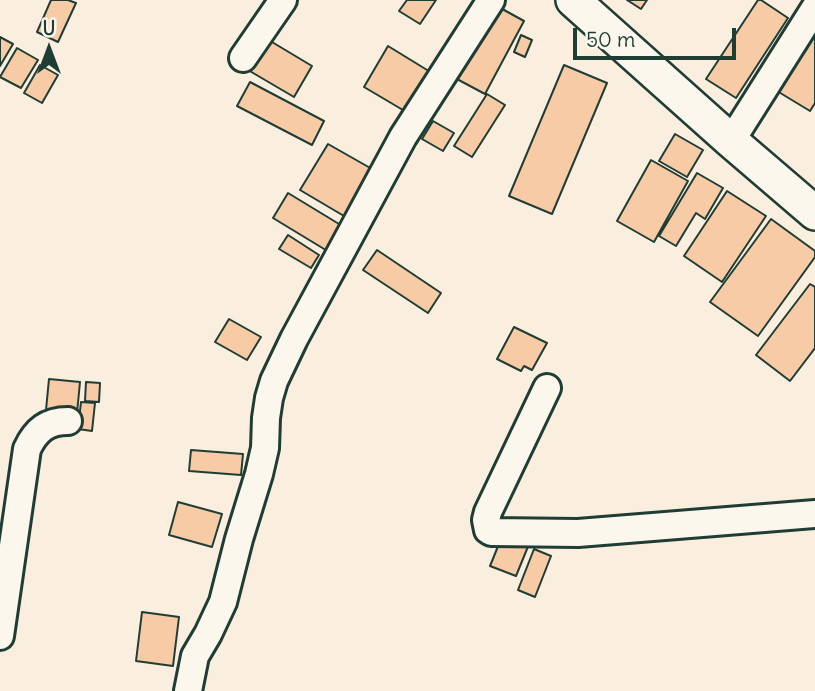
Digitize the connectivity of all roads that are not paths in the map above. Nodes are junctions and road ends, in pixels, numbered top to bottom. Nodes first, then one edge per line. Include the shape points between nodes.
1 (283, 0) edge
2 (491, 0) edge
3 (574, 0) edge
4 (815, 8) edge
5 (243, 58) dead end
6 (731, 141) junction
7 (815, 213) edge
8 (547, 388) dead end
9 (68, 421) dead end
10 (815, 514) edge
11 (0, 636) edge
12 (188, 691) edge

1 - 5 street
2 - 12 street via 403,137 274,381 259,474 223,602 195,656
3 - 6 main road
4 - 6 street
6 - 7 main road
8 - 10 street via 488,512 486,525 492,532 579,533
9 - 11 street via 45,425 27,449

